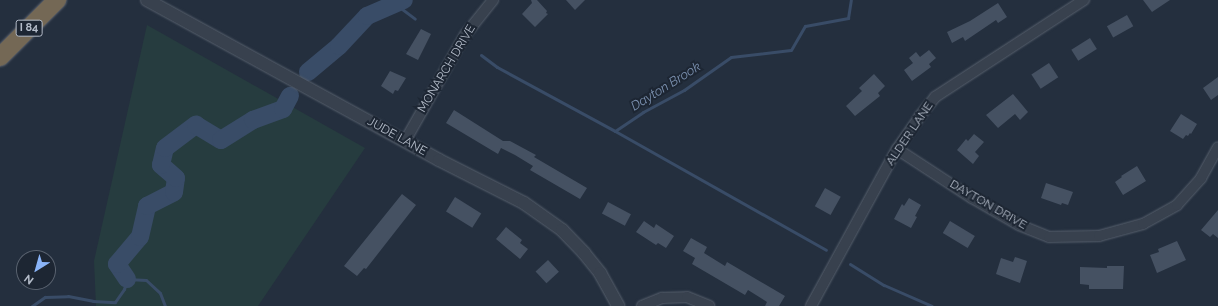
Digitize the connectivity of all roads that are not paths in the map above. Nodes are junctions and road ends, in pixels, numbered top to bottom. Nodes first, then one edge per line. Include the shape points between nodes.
1 (57, 0) edge
2 (147, 0) edge
3 (493, 0) edge
4 (1084, 0) edge
5 (0, 57) edge
6 (405, 141) junction
7 (1218, 147) edge
8 (898, 149) junction
9 (618, 306) edge
10 (642, 306) edge
11 (709, 306) edge
12 (811, 306) edge

1 - 5 highway, I 84
2 - 6 street, JUDE LANE
3 - 6 street, MONARCH DRIVE via 465,35
4 - 8 street, ALDER LANE via 935,97
6 - 9 street, JUDE LANE via 524,203 562,230 600,273
7 - 8 street, DAYTON DRIVE via 1201,178 1177,205 1143,224 1099,236 1049,237 1019,225 972,198
8 - 12 street, ALDER LANE
10 - 11 street via 662,298 687,297

